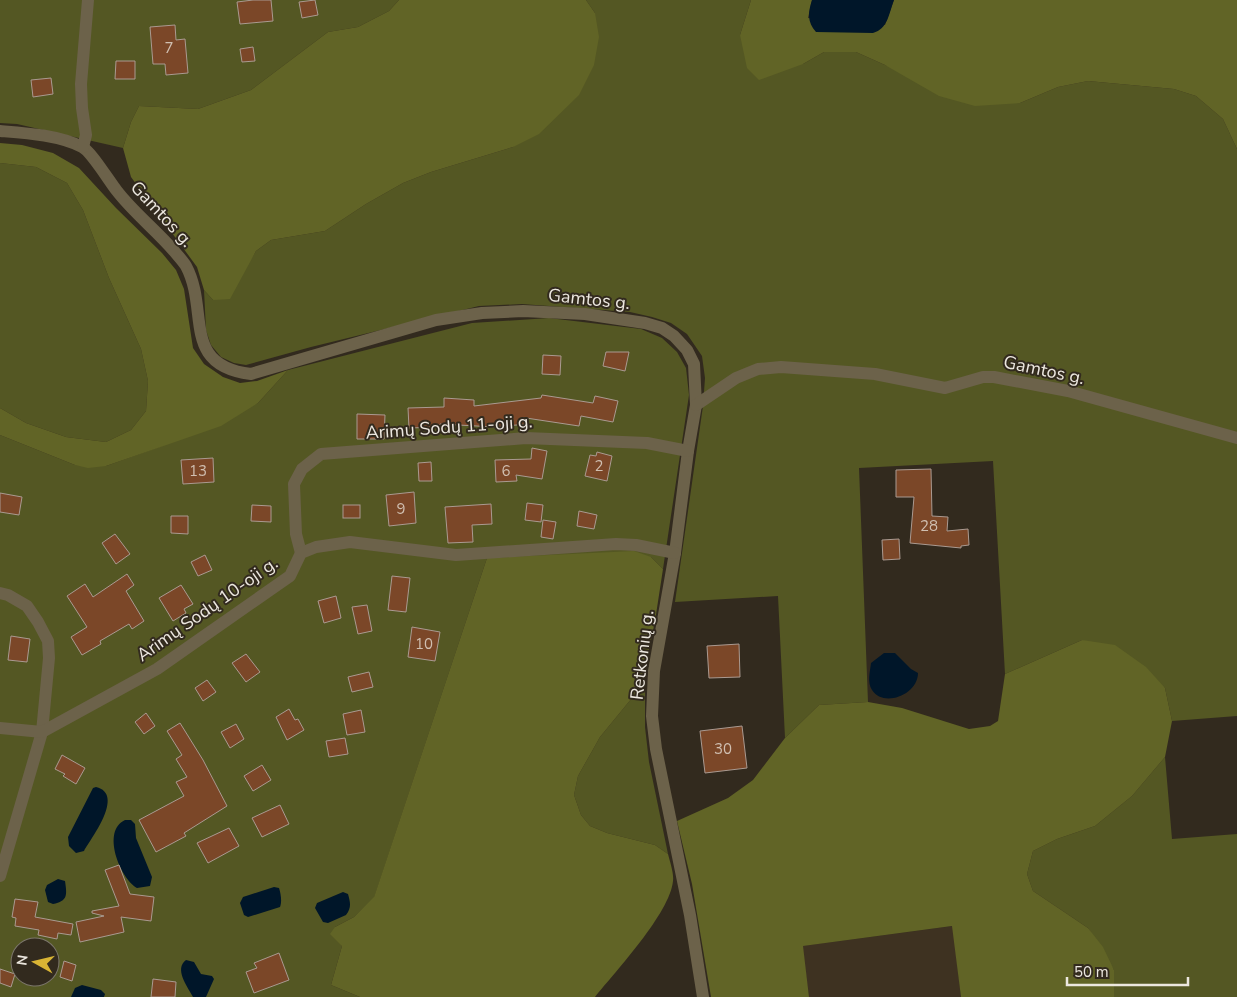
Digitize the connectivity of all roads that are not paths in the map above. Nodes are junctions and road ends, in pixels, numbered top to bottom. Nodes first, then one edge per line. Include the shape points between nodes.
1 (88, 0) edge
2 (0, 131) edge
3 (83, 147) junction
4 (696, 405) junction
5 (1237, 438) edge
6 (688, 451) junction
7 (301, 553) junction
8 (675, 553) junction
9 (0, 593) edge
10 (0, 728) edge
11 (42, 732) junction
12 (0, 876) edge
13 (703, 997) edge

1 - 3 street via 82,84 86,135
2 - 3 street via 51,137
3 - 4 street, Gamtos g. via 118,193 186,265 195,289 200,332 208,353 219,365 235,372 251,374 436,320 523,311 585,314 645,323 674,336 694,364
4 - 5 street, Gamtos g. via 736,378 758,369 781,367 876,374 945,388 994,377 1068,391
4 - 6 street, Retkonių g.
6 - 7 street, Arimų Sodų 11-oji g. via 647,443 526,438 321,454 302,469 294,484 296,534
6 - 8 street, Retkonių g.
7 - 8 street, Arimų Sodų 10-oji g. via 316,547 350,542 456,555 616,544
7 - 11 street, Arimų Sodų 10-oji g. via 290,576 157,669
8 - 13 street, Retkonių g. via 654,671 652,716
9 - 11 street via 27,606 48,641
10 - 11 street
11 - 12 street

